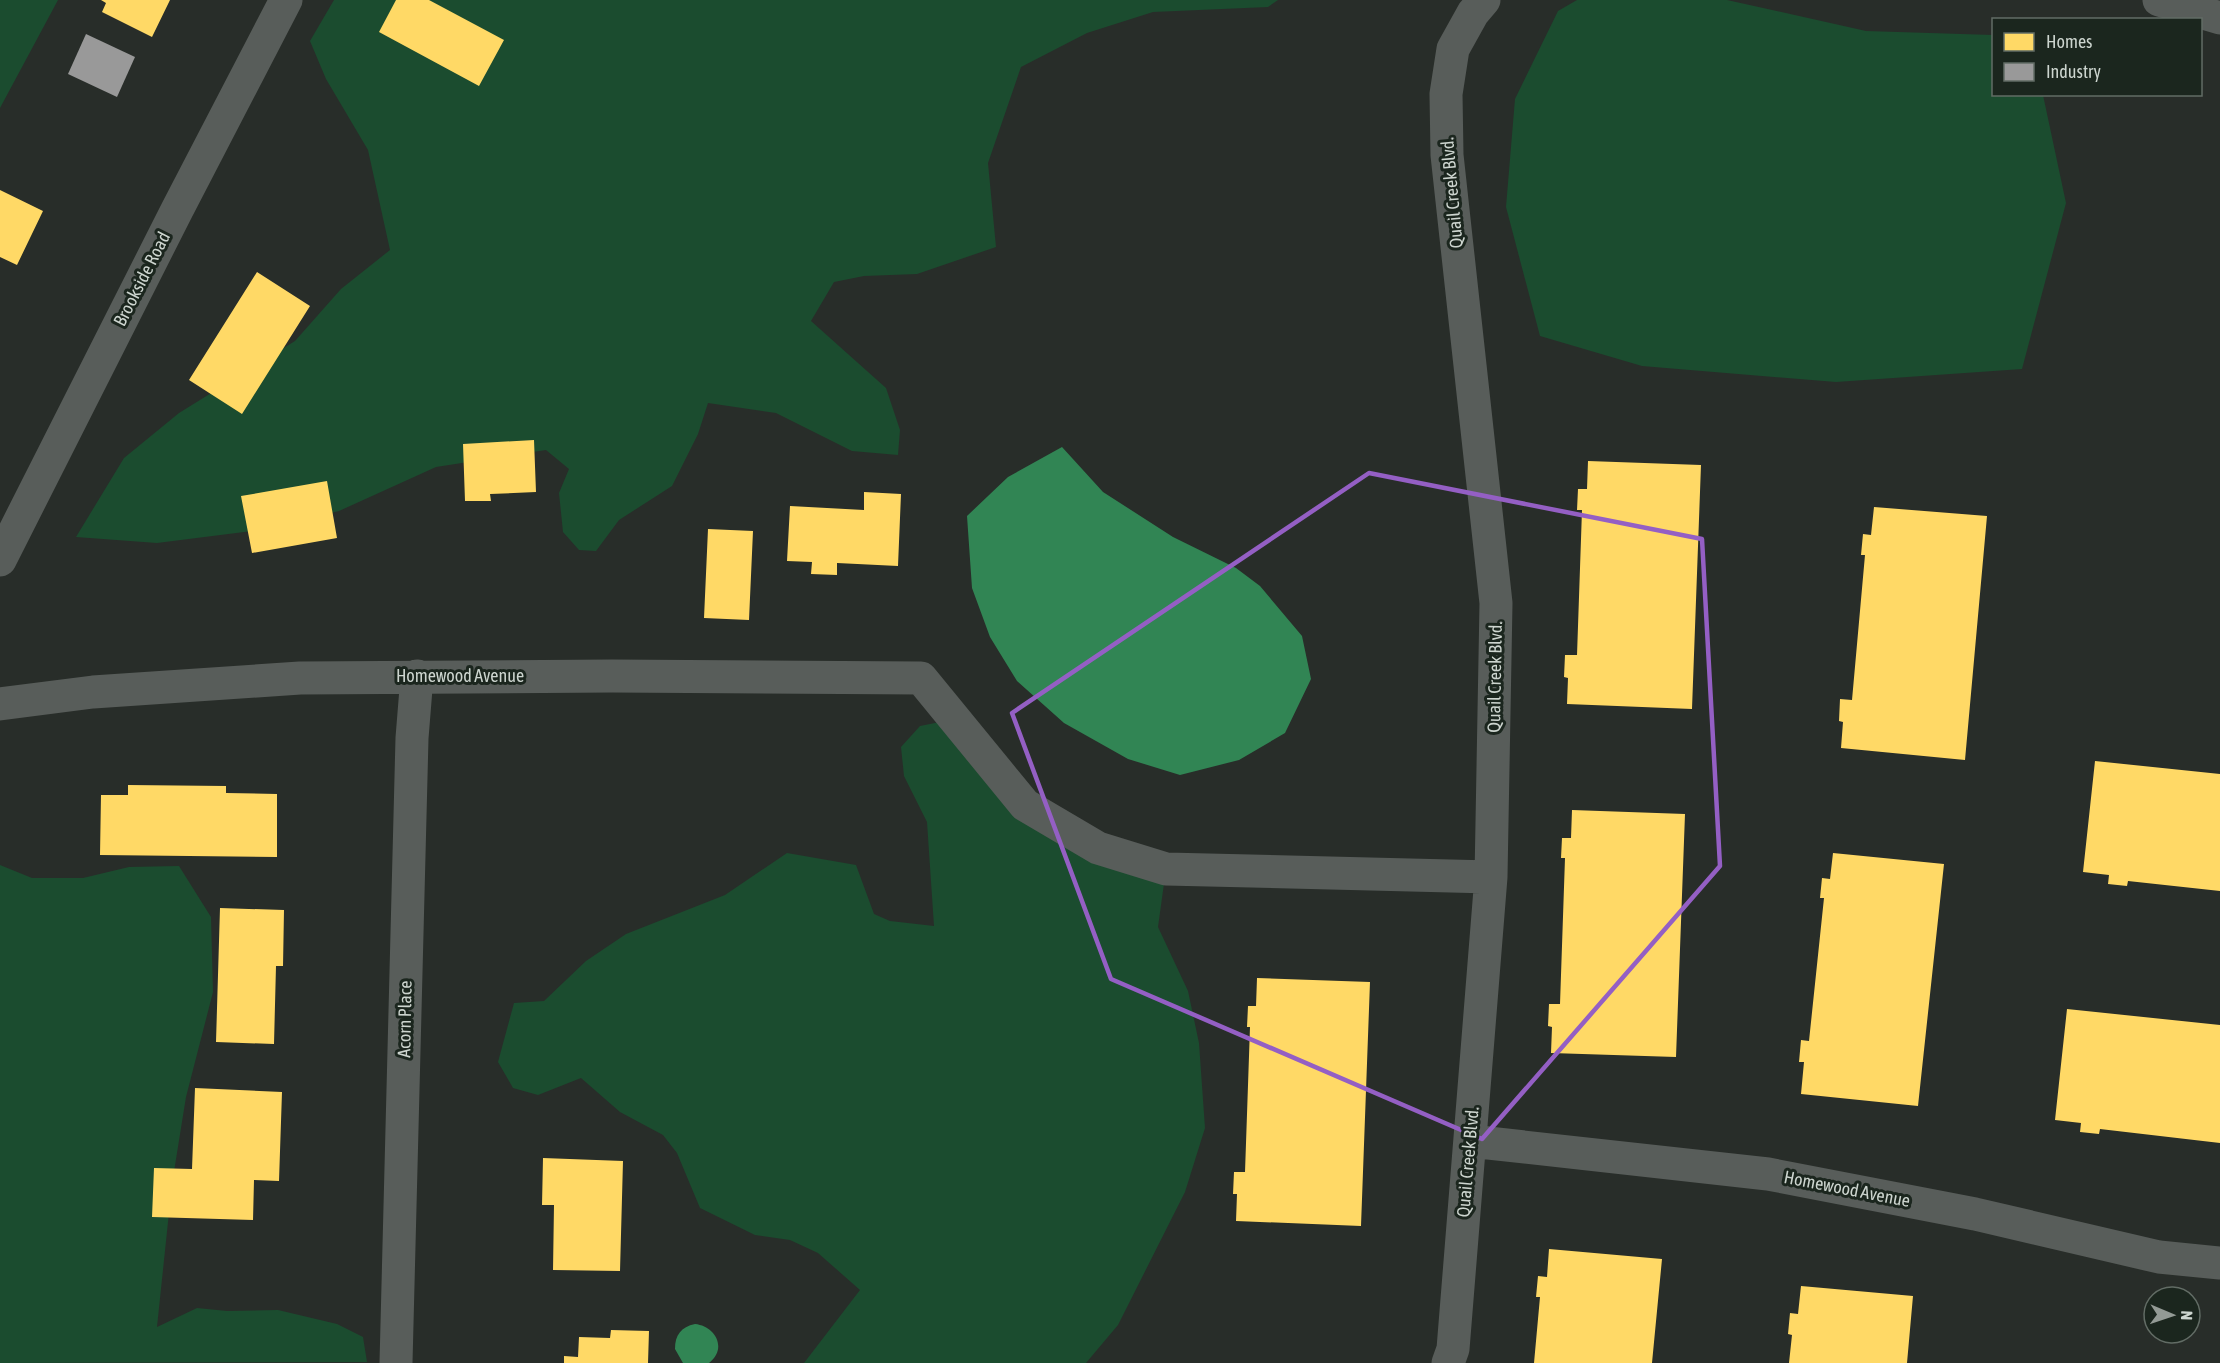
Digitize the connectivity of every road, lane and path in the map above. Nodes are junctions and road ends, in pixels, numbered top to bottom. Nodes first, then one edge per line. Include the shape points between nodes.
1 (286, 0) edge
2 (1484, 0) edge
3 (2158, 0) edge
4 (2220, 18) edge
5 (0, 560) edge
6 (417, 676) junction
7 (0, 704) edge
8 (1491, 877) junction
9 (1470, 1141) junction
10 (2220, 1263) edge
11 (396, 1363) edge
12 (1448, 1363) edge

1 - 5 street, Brookside Road
2 - 8 street, Quail Creek Blvd. via 1453,49 1446,115 1447,155 1496,603
3 - 4 street
6 - 7 street, Homewood Avenue via 265,680 93,692
6 - 8 street, Homewood Avenue via 921,678 1025,805 1098,848 1166,869
6 - 11 street, Acorn Place via 412,738
8 - 9 street, Quail Creek Blvd.
9 - 10 street, Homewood Avenue via 1768,1174 1975,1214 2159,1257
9 - 12 street, Quail Creek Blvd. via 1453,1349

